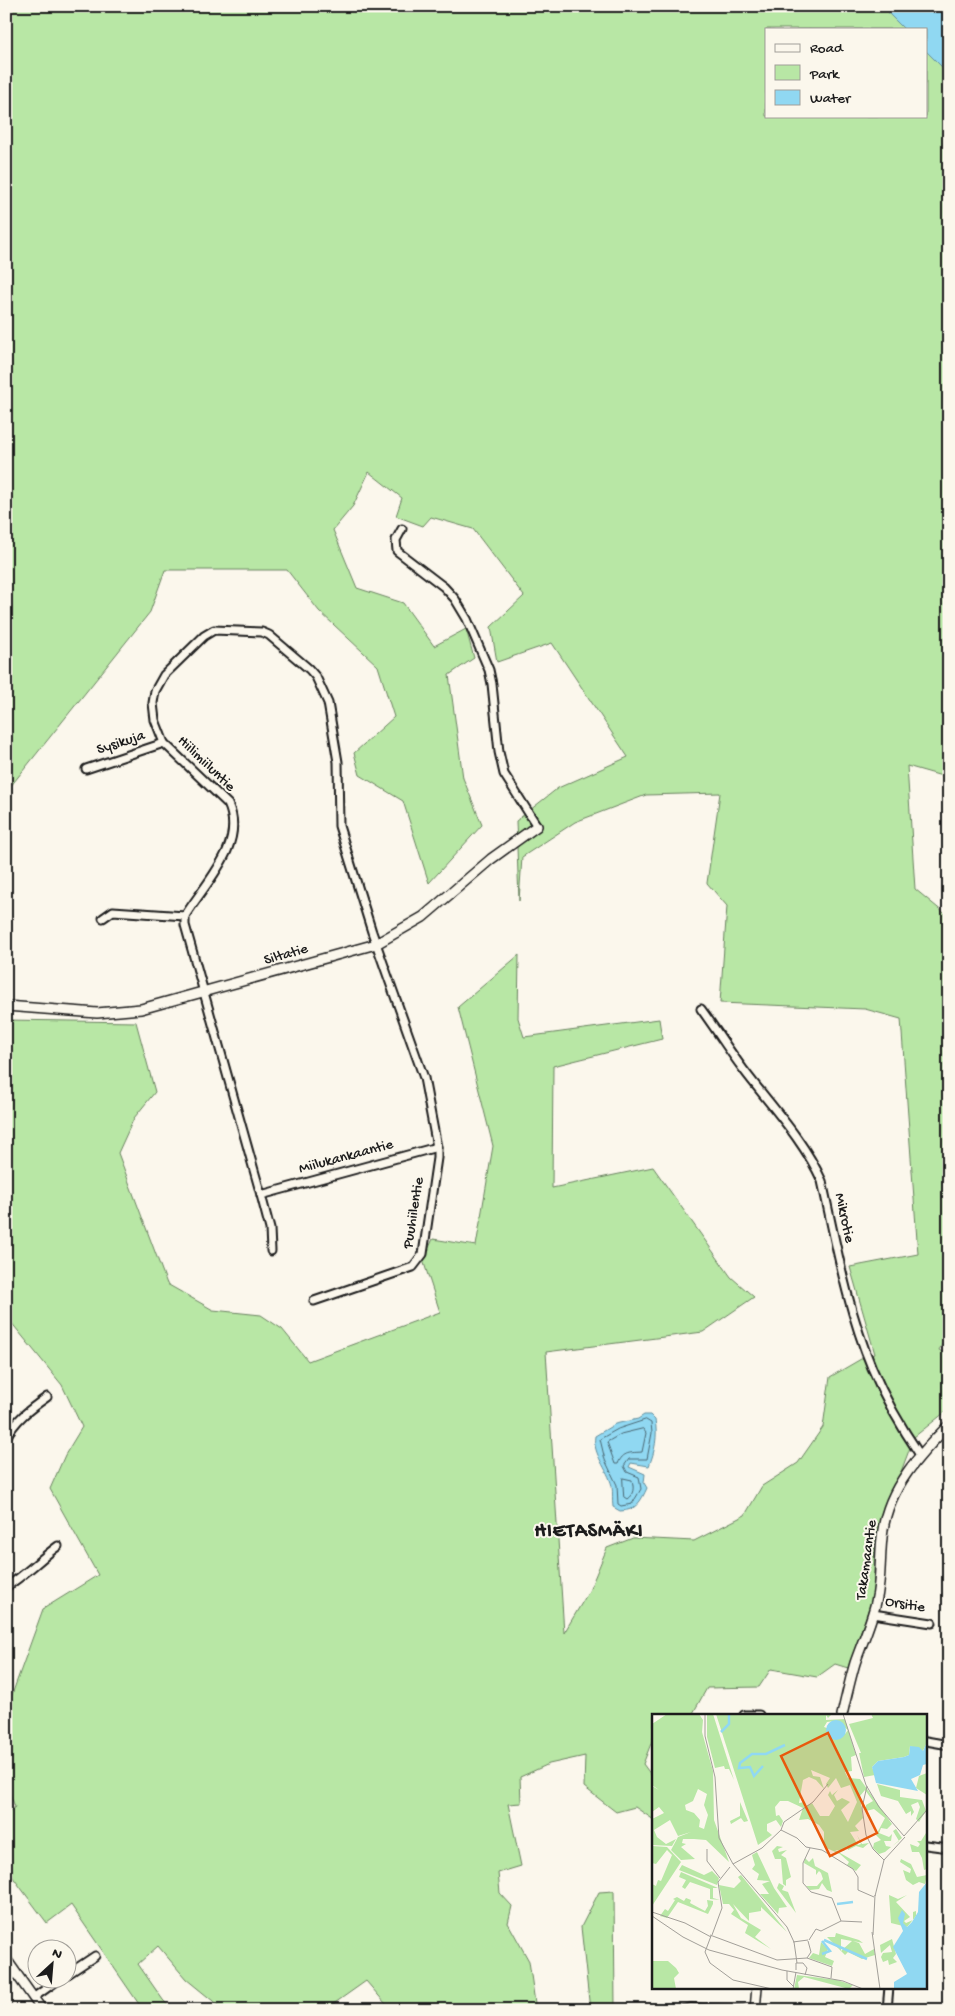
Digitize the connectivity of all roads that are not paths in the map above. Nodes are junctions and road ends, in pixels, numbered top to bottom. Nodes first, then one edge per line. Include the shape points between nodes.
1 (402, 528) dead end
2 (164, 743) junction
3 (86, 769) dead end
4 (537, 826) joint
5 (185, 916) junction
6 (103, 918) dead end
7 (376, 944) junction
8 (203, 992) junction
9 (6, 1006) edge
10 (701, 1008) dead end
11 (437, 1147) junction
12 (260, 1195) junction
13 (271, 1251) dead end
14 (314, 1302) dead end
15 (47, 1397) dead end
16 (949, 1425) edge
17 (6, 1438) edge
18 (920, 1455) junction
19 (58, 1546) dead end
20 (6, 1587) edge
21 (873, 1614) junction
22 (932, 1623) dead end
23 (842, 1714) edge
24 (928, 1741) edge
25 (949, 1745) edge
26 (928, 1845) edge
27 (949, 1848) edge
28 (95, 1956) dead end
29 (6, 1959) edge
30 (78, 1967) edge
31 (47, 1988) edge
32 (757, 1988) edge
33 (889, 1988) edge
34 (33, 1998) junction
35 (42, 2010) edge
36 (680, 2010) edge
37 (743, 2010) edge
38 (755, 2010) edge
39 (887, 2010) edge

1 - 4 street via 396,540 397,551 456,599 483,654 492,684 504,774
2 - 3 street, Sysikuja
2 - 5 street, Hiilimiiluntie via 228,804 234,822 228,852
2 - 7 street, Hiilimiiluntie via 155,720 155,692 164,675 214,630 262,632 309,668 328,703 337,754 339,826
4 - 7 street, Siltatie via 491,859 423,917
5 - 6 street via 113,911
5 - 8 street
7 - 8 street, Siltatie
7 - 11 street via 424,1078
8 - 9 street, Siltatie via 154,1006 97,1013
8 - 12 street
10 - 18 street, Mikrotie via 814,1164 822,1181 852,1310 872,1368 896,1419
11 - 12 street, Miilukankaantie
11 - 14 street, Puuhiilentie via 423,1254 414,1268
12 - 13 street via 270,1229
15 - 17 street via 16,1423
16 - 18 street, Takamaantie
18 - 21 street, Takamaantie via 899,1485 883,1528 880,1586
19 - 20 street
21 - 22 street, Orsitie
21 - 23 street, Takamaantie via 854,1665
24 - 25 street
26 - 27 street
28 - 30 street
29 - 34 street
31 - 34 street
32 - 38 street
33 - 39 street
34 - 35 street
36 - 37 street

